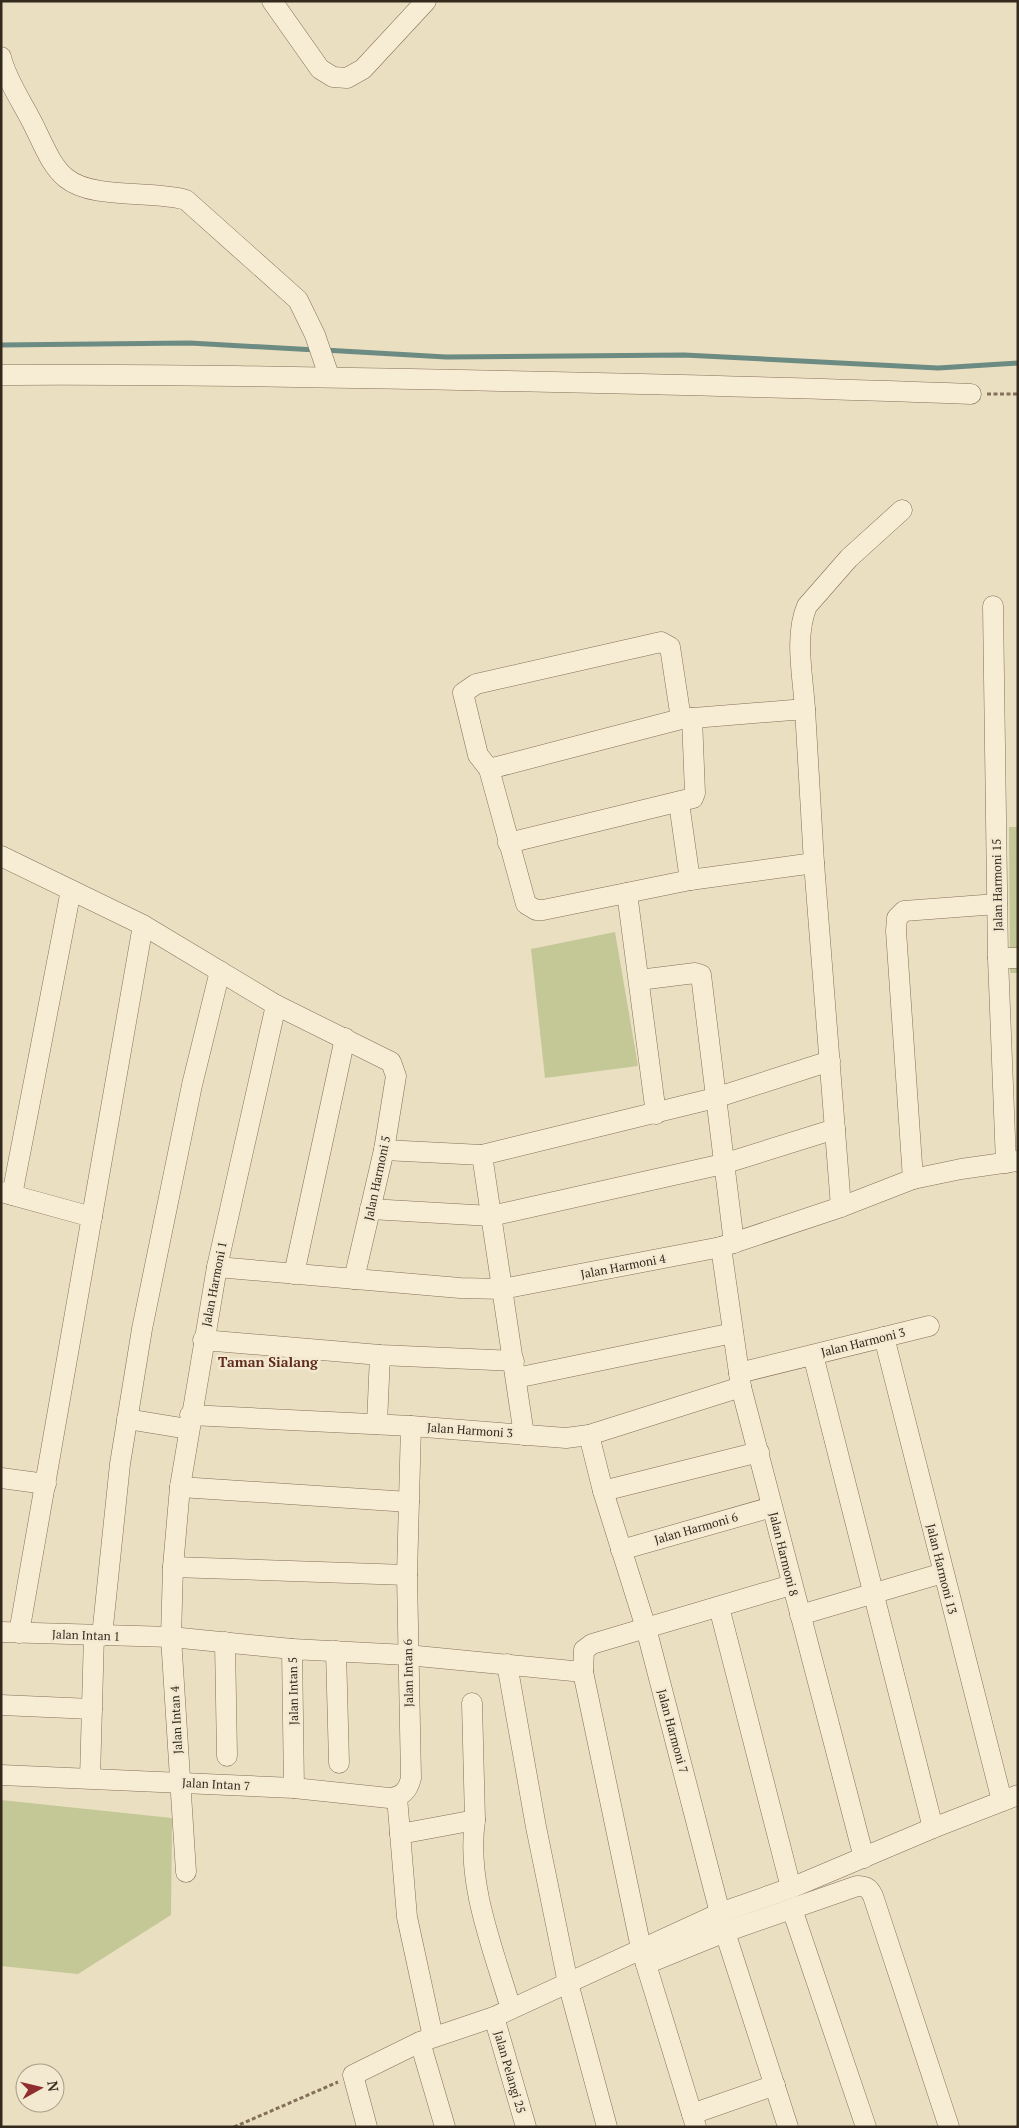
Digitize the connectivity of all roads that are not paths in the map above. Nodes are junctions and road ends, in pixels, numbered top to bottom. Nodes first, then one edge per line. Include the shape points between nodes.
1 (272, 1) edge
2 (426, 1) edge
3 (1, 57) edge
4 (1, 375) edge
5 (329, 376) junction
6 (971, 394) road end
7 (902, 510) dead end
8 (993, 606) dead end
9 (805, 709) junction
10 (686, 718) junction
11 (489, 769) junction
12 (679, 803) junction
13 (508, 843) junction
14 (1, 856) edge
15 (814, 863) junction
16 (690, 880) junction
17 (71, 890) junction
18 (627, 893) junction
19 (997, 904) junction
20 (143, 925) junction
21 (998, 958) junction
22 (1018, 958) edge
23 (220, 971) junction
24 (639, 980) junction
25 (276, 1005) junction
26 (345, 1038) junction
27 (830, 1061) junction
28 (715, 1098) junction
29 (656, 1114) junction
30 (836, 1129) junction
31 (384, 1150) junction
32 (482, 1155) junction
33 (1012, 1162) edge
34 (723, 1164) junction
35 (913, 1179) junction
36 (7, 1193) edge
37 (841, 1207) junction
38 (370, 1209) junction
39 (491, 1216) junction
40 (92, 1217) junction
41 (727, 1245) junction
42 (217, 1267) junction
43 (294, 1274) junction
44 (354, 1279) junction
45 (502, 1290) junction
46 (929, 1326) dead end
47 (733, 1333) junction
48 (884, 1337) junction
49 (203, 1340) junction
50 (380, 1355) junction
51 (813, 1355) junction
52 (515, 1369) junction
53 (740, 1380) junction
54 (128, 1419) junction
55 (189, 1422) junction
56 (378, 1424) junction
57 (411, 1426) junction
58 (524, 1435) junction
59 (589, 1435) junction
60 (759, 1452) junction
61 (1, 1478) edge
62 (46, 1484) junction
63 (180, 1487) junction
64 (603, 1491) junction
65 (409, 1502) junction
66 (772, 1507) junction
67 (621, 1550) junction
68 (172, 1567) junction
69 (943, 1573) junction
70 (407, 1575) junction
71 (791, 1585) junction
72 (874, 1594) junction
73 (719, 1606) junction
74 (800, 1615) junction
75 (646, 1628) junction
76 (10, 1632) edge
77 (98, 1635) junction
78 (171, 1637) junction
79 (225, 1642) junction
80 (292, 1649) junction
81 (336, 1651) junction
82 (407, 1655) junction
83 (507, 1664) junction
84 (583, 1672) junction
85 (472, 1704) dead end
86 (1, 1705) edge
87 (92, 1709) junction
88 (227, 1756) dead end
89 (339, 1763) dead end
90 (1, 1775) edge
91 (90, 1778) junction
92 (179, 1782) junction
93 (294, 1788) junction
94 (397, 1797) junction
95 (1010, 1798) edge
96 (475, 1820) junction
97 (933, 1828) junction
98 (400, 1834) junction
99 (864, 1858) junction
100 (186, 1872) dead end
101 (791, 1888) junction
102 (792, 1910) junction
103 (723, 1923) junction
104 (644, 1956) junction
105 (568, 1983) junction
106 (502, 2013) junction
107 (427, 2039) junction
108 (775, 2085) junction
109 (694, 2120) edge
110 (949, 2125) edge
111 (367, 2127) edge
112 (445, 2127) edge
113 (526, 2127) edge
114 (607, 2127) edge
115 (788, 2127) edge
116 (866, 2127) edge

1 - 2 street via 320,69 333,77 347,78 363,69
3 - 5 street via 55,165 67,178 101,190 169,195 186,200 298,300 324,357
4 - 5 street
5 - 6 street via 707,384
7 - 9 street via 849,558 807,606 801,646
8 - 19 street, Jalan Harmoni 15
9 - 10 street
9 - 15 street
10 - 11 street
10 - 11 street via 670,647 661,642 476,684 462,693 463,700 478,755
10 - 12 street via 695,795
11 - 13 street
12 - 13 street
12 - 16 street
13 - 18 street via 523,898 530,908 543,910
14 - 17 street
15 - 16 street
15 - 27 street
16 - 18 street
17 - 20 street
17 - 36 street
18 - 24 street
19 - 21 street, Jalan Harmoni 15
19 - 35 street via 904,911 897,918
20 - 23 street
20 - 40 street
21 - 22 street
21 - 33 street, Jalan Harmoni 15
23 - 25 street
23 - 54 street via 192,1085 148,1299
24 - 28 street, Jalan Harmoni 8 via 701,975
24 - 29 street
25 - 26 street
25 - 42 street, Jalan Harmoni 1
26 - 31 street, Jalan Harmoni 5 via 387,1059 394,1066 396,1076
26 - 43 street
27 - 28 street
27 - 30 street
28 - 29 street
28 - 34 street, Jalan Harmoni 8
29 - 32 street
30 - 34 street
30 - 37 street
31 - 32 street
31 - 38 street, Jalan Harmoni 5
32 - 39 street
33 - 35 street, Jalan Harmoni 4
34 - 39 street
34 - 41 street, Jalan Harmoni 8
35 - 37 street, Jalan Harmoni 4
36 - 40 street
37 - 41 street, Jalan Harmoni 4
38 - 39 street
38 - 44 street, Jalan Harmoni 5
39 - 45 street
40 - 62 street
41 - 45 street, Jalan Harmoni 4
41 - 47 street, Jalan Harmoni 8
42 - 43 street, Jalan Harmoni 4
42 - 49 street, Jalan Harmoni 1
43 - 44 street, Jalan Harmoni 4
44 - 45 street, Jalan Harmoni 4
45 - 52 street
46 - 48 street, Jalan Harmoni 3
47 - 52 street
47 - 53 street, Jalan Harmoni 8
48 - 51 street, Jalan Harmoni 3
48 - 69 street, Jalan Harmoni 13
49 - 50 street
49 - 55 street, Jalan Harmoni 1
50 - 52 street
50 - 56 street
51 - 53 street, Jalan Harmoni 3
51 - 72 street
52 - 58 street
53 - 59 street, Jalan Harmoni 3
53 - 60 street, Jalan Harmoni 8
54 - 55 street, Jalan Harmoni 3
54 - 77 street
55 - 56 street, Jalan Harmoni 3
55 - 63 street, Jalan Harmoni 1
56 - 57 street, Jalan Harmoni 3
57 - 58 street, Jalan Harmoni 3
57 - 65 street, Jalan Intan 6
58 - 59 street, Jalan Harmoni 3 via 566,1438
59 - 64 street, Jalan Harmoni 7
60 - 64 street
60 - 66 street, Jalan Harmoni 8
61 - 62 street
62 - 76 street
63 - 65 street
63 - 68 street, Jalan Harmoni 1
64 - 67 street, Jalan Harmoni 7
65 - 70 street, Jalan Intan 6
66 - 67 street, Jalan Harmoni 6
66 - 71 street, Jalan Harmoni 8
67 - 75 street, Jalan Harmoni 7
68 - 70 street
68 - 78 street, Jalan Intan 4
69 - 72 street
69 - 95 street, Jalan Harmoni 13
70 - 82 street, Jalan Intan 6
71 - 73 street
71 - 74 street, Jalan Harmoni 8
72 - 74 street
72 - 97 street
73 - 75 street
73 - 101 street
74 - 99 street, Jalan Harmoni 8
75 - 84 street via 587,1646
75 - 103 street, Jalan Harmoni 7
76 - 77 street, Jalan Intan 1
77 - 78 street, Jalan Intan 1
77 - 87 street
78 - 79 street, Jalan Intan 1
78 - 92 street, Jalan Intan 4
79 - 80 street, Jalan Intan 1
79 - 88 street
80 - 81 street, Jalan Intan 5
80 - 93 street, Jalan Intan 5
81 - 82 street, Jalan Intan 5
81 - 89 street
82 - 83 street, Jalan Intan 5
82 - 94 street, Jalan Intan 6 via 411,1770 409,1786
83 - 84 street, Jalan Intan 5
83 - 105 street
84 - 104 street
85 - 96 street, Jalan Pelangi 25
86 - 87 street
87 - 91 street
90 - 91 street, Jalan Intan 7
91 - 92 street, Jalan Intan 7
92 - 93 street, Jalan Intan 7
92 - 100 street, Jalan Intan 4
93 - 94 street, Jalan Intan 7
94 - 98 street
95 - 97 street
96 - 98 street
96 - 106 street, Jalan Pelangi 25 via 474,1871
97 - 99 street
98 - 107 street via 409,1934
99 - 101 street
101 - 103 street
102 - 103 street
102 - 110 street via 857,1886 870,1890
102 - 116 street
103 - 104 street
103 - 108 street, Jalan Harmoni 7
104 - 105 street
104 - 109 street
105 - 106 street
105 - 114 street
106 - 107 street
106 - 113 street, Jalan Pelangi 25
107 - 111 street via 353,2075
107 - 112 street
108 - 109 street
108 - 115 street, Jalan Harmoni 7

